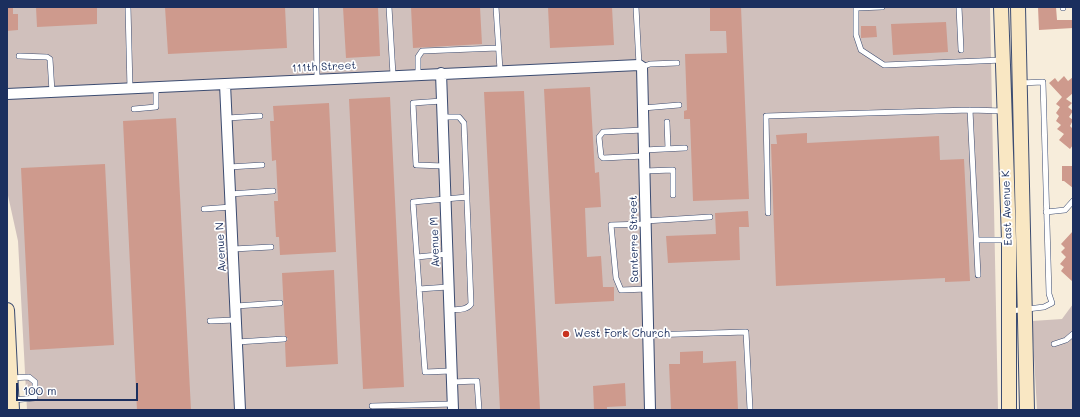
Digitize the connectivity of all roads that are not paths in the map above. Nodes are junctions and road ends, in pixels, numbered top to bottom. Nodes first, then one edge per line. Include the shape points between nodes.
1 (128, 7) edge
2 (316, 7) edge
3 (389, 7) edge
4 (496, 7) edge
5 (636, 7) edge
6 (882, 7) edge
7 (958, 7) edge
8 (1001, 7) edge
9 (1018, 7) edge
10 (498, 48) junction
11 (961, 50) dead end
12 (19, 56) dead end
13 (1004, 60) junction
14 (1018, 60) junction
15 (676, 63) dead end
16 (641, 66) junction
17 (500, 70) junction
18 (441, 73) junction
19 (418, 74) junction
20 (393, 75) junction
21 (317, 79) junction
22 (1019, 83) junction
23 (225, 84) junction
24 (156, 88) junction
25 (130, 89) junction
26 (52, 92) junction
27 (7, 94) edge
28 (442, 101) junction
29 (679, 105) dead end
30 (643, 108) junction
31 (134, 109) dead end
32 (970, 110) junction
33 (1020, 110) junction
34 (1004, 111) junction
35 (260, 116) dead end
36 (226, 118) junction
37 (442, 118) junction
38 (667, 122) dead end
39 (643, 130) junction
40 (686, 148) dead end
41 (668, 149) junction
42 (644, 153) junction
43 (262, 165) dead end
44 (444, 166) junction
45 (229, 167) junction
46 (644, 171) junction
47 (273, 191) dead end
48 (230, 194) junction
49 (674, 195) dead end
50 (467, 197) junction
51 (445, 198) junction
52 (1073, 201) edge
53 (231, 208) junction
54 (204, 209) dead end
55 (768, 212) dead end
56 (1046, 212) junction
57 (710, 217) dead end
58 (645, 222) junction
59 (977, 240) junction
60 (1008, 240) junction
61 (271, 247) dead end
62 (233, 249) junction
63 (447, 254) junction
64 (417, 257) junction
65 (978, 275) dead end
66 (448, 287) junction
67 (419, 289) junction
68 (647, 289) junction
69 (280, 303) dead end
70 (236, 306) junction
71 (1025, 309) junction
72 (7, 310) edge
73 (449, 310) junction
74 (1010, 312) junction
75 (236, 320) junction
76 (210, 321) dead end
77 (8, 331) edge
78 (1073, 334) edge
79 (648, 335) junction
80 (284, 339) dead end
81 (237, 342) junction
82 (1054, 344) dead end
83 (1010, 345) junction
84 (1026, 345) junction
85 (451, 372) junction
86 (10, 378) junction
87 (452, 382) junction
88 (12, 405) edge
89 (372, 406) dead end
90 (453, 407) edge
91 (750, 409) dead end
92 (240, 410) edge
93 (479, 410) edge
94 (650, 410) edge
95 (1009, 410) edge
96 (1027, 410) edge

1 - 25 lane
2 - 21 lane
3 - 20 lane
4 - 10 lane
5 - 16 lane
6 - 13 lane via 856,8 856,36 861,50 884,65
7 - 11 lane
8 - 13 street, East Avenue K
9 - 14 street, East Avenue K
10 - 17 lane
10 - 19 lane via 422,51 418,57
12 - 26 lane via 50,59
13 - 14 street
13 - 34 street, East Avenue K
14 - 22 street, East Avenue K
15 - 16 lane
16 - 17 street, 111th Street
16 - 30 street, Santerre Street
17 - 18 street, 111th Street
18 - 19 street, 111th Street
18 - 28 street, Avenue M
19 - 20 street, 111th Street
20 - 21 street, 111th Street
21 - 23 street, 111th Street
22 - 33 street, East Avenue K
22 - 56 lane via 1043,82
23 - 24 street, 111th Street
23 - 36 street, Avenue N
24 - 25 street, 111th Street
24 - 31 lane via 156,107
25 - 26 street, 111th Street
26 - 27 street, 111th Street
28 - 37 street, Avenue M
28 - 44 lane via 413,102 416,165
29 - 30 lane
30 - 39 street, Santerre Street
32 - 34 lane
32 - 55 lane via 766,116
32 - 59 lane
33 - 34 street
33 - 71 street, East Avenue K
34 - 60 street, East Avenue K
35 - 36 lane
36 - 45 street, Avenue N
37 - 44 street, Avenue M
37 - 50 lane via 459,117 464,122
38 - 41 lane
39 - 42 street, Santerre Street
39 - 42 lane via 603,132 599,137 603,158
40 - 41 lane
41 - 42 lane
42 - 46 street, Santerre Street
43 - 45 lane
44 - 51 street, Avenue M
45 - 48 street, Avenue N
46 - 49 lane via 673,170
46 - 58 street, Santerre Street
47 - 48 lane
48 - 53 street, Avenue N
50 - 51 lane
50 - 73 lane via 471,304 464,309
51 - 63 street, Avenue M
51 - 64 lane via 414,202
52 - 56 lane via 1066,210
53 - 54 lane
53 - 62 street, Avenue N
56 - 71 lane via 1049,294 1052,303 1044,307
57 - 58 lane
58 - 68 street, Santerre Street
58 - 68 lane via 611,225 616,278 621,290
59 - 60 lane
59 - 65 lane
60 - 74 street, East Avenue K
61 - 62 lane
62 - 70 street, Avenue N
63 - 64 lane
63 - 66 street, Avenue M
64 - 67 lane
66 - 67 lane
66 - 73 street, Avenue M
67 - 85 lane via 425,372
68 - 79 street, Santerre Street
69 - 70 lane
70 - 75 street, Avenue N
71 - 74 lane
71 - 84 street, East Avenue K
72 - 77 street
73 - 85 street, Avenue M
74 - 83 street, East Avenue K
75 - 76 lane
75 - 81 street, Avenue N
77 - 86 street
78 - 82 lane via 1066,340
79 - 91 lane via 746,332
79 - 94 street, Santerre Street
80 - 81 lane
81 - 92 street, Avenue N
83 - 84 street
83 - 95 street, East Avenue K
84 - 96 street, East Avenue K
85 - 87 street, Avenue M
86 - 88 street
86 - 88 lane via 29,377 35,382 35,398
87 - 90 street, Avenue M
87 - 93 lane via 477,381
89 - 90 lane

